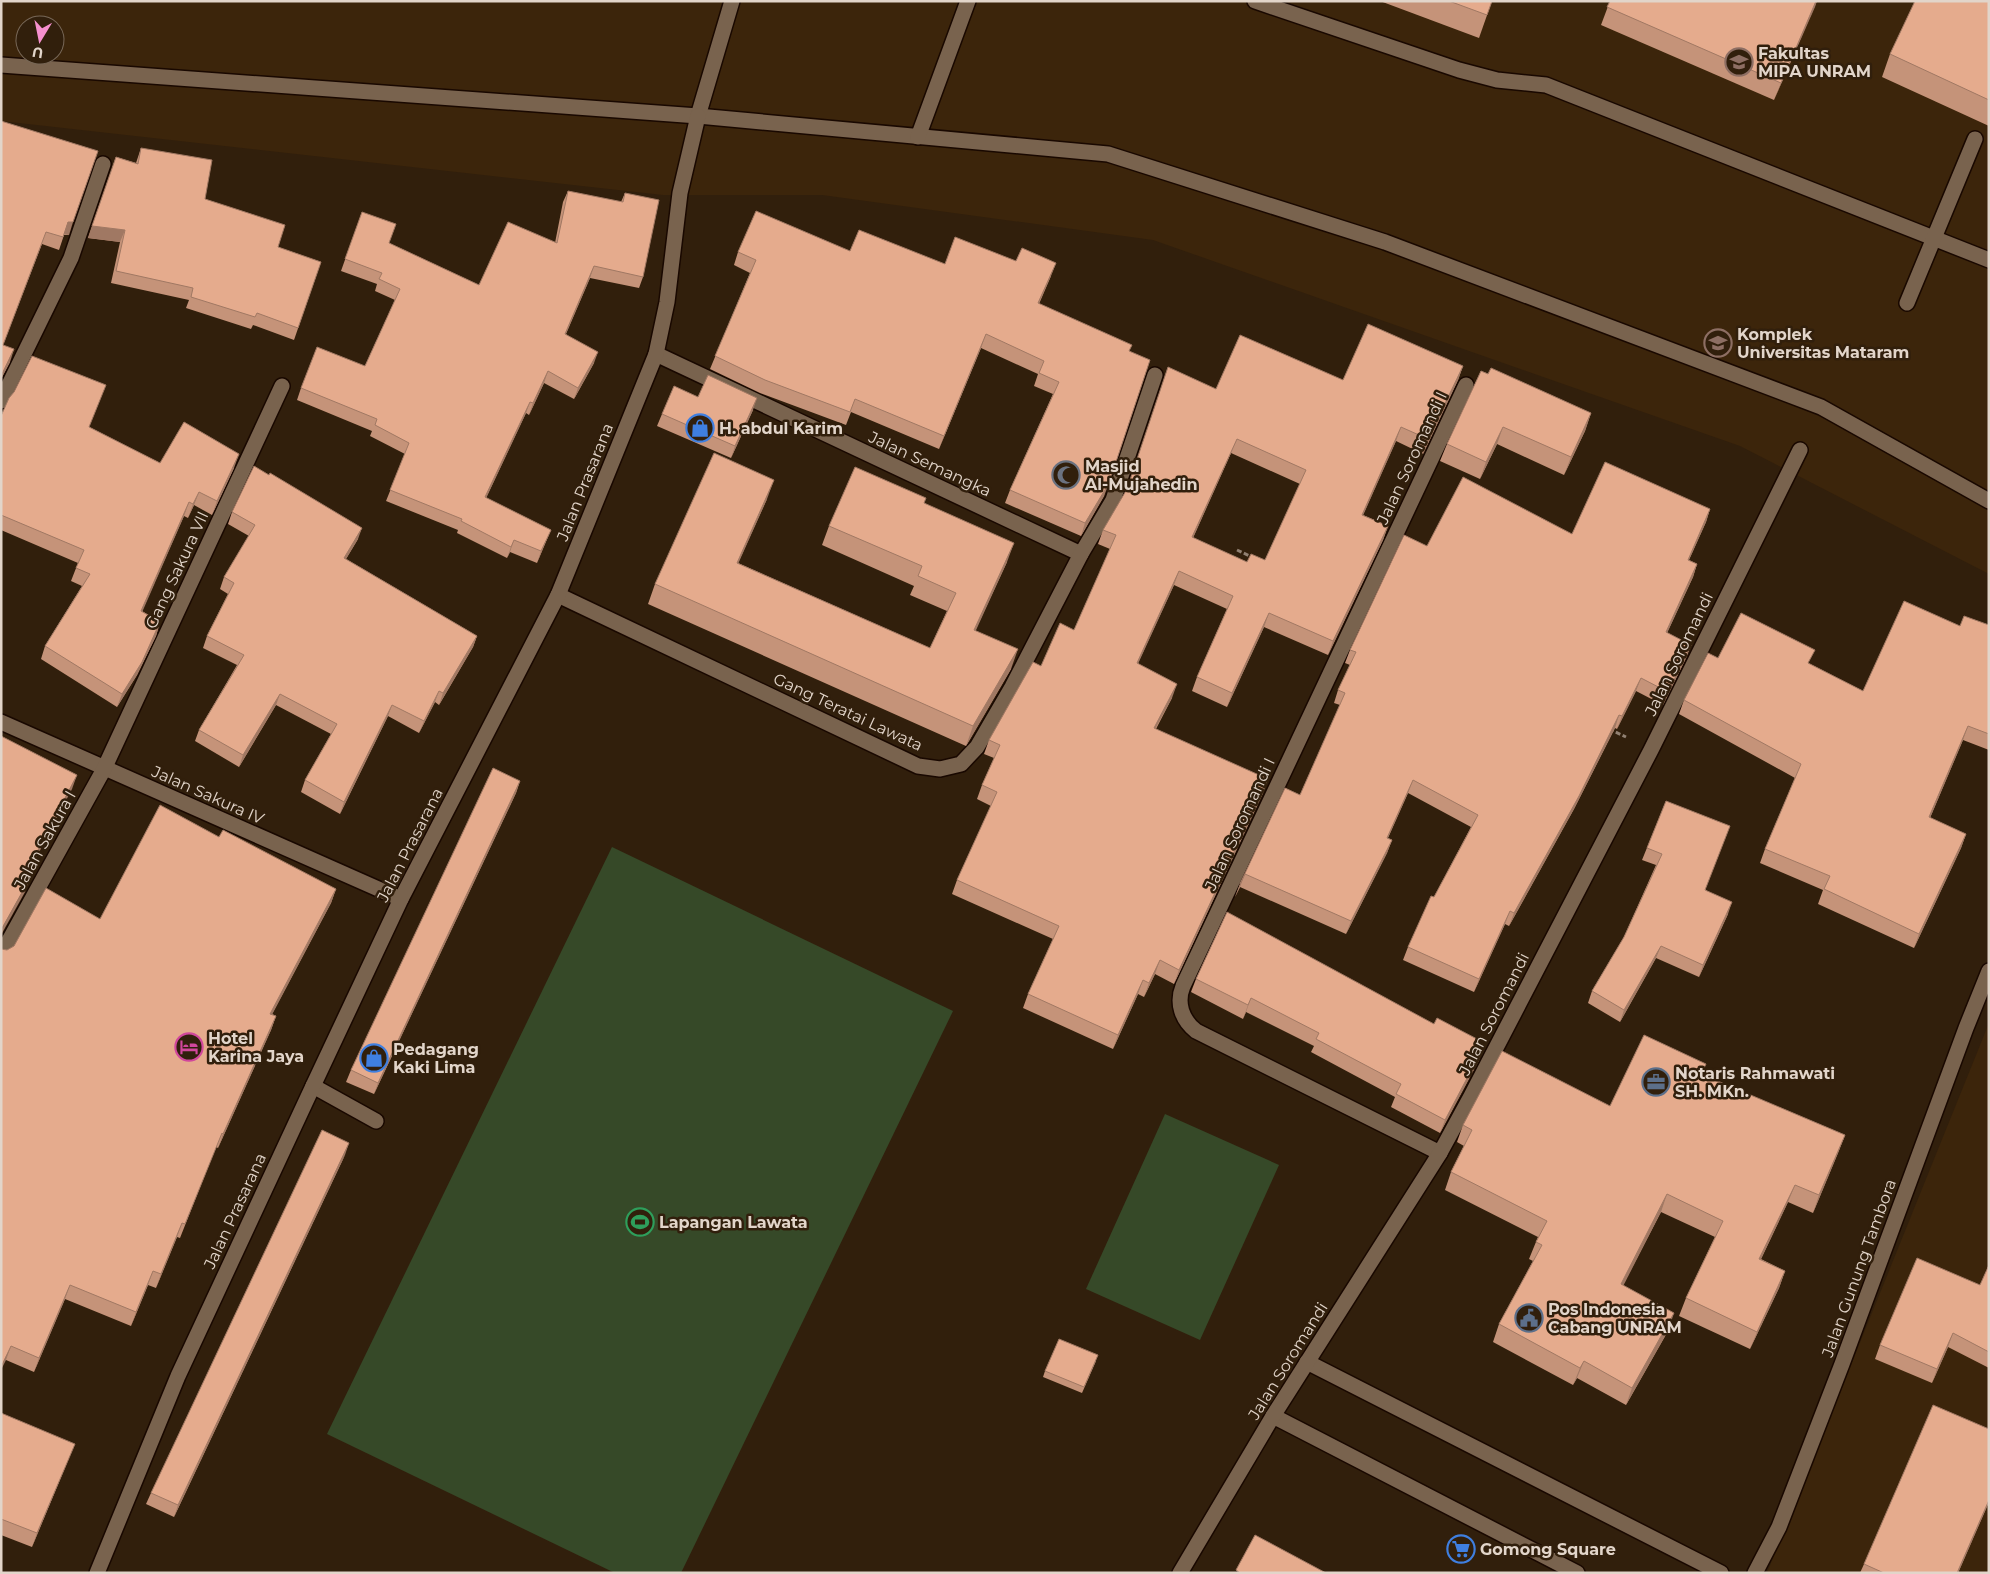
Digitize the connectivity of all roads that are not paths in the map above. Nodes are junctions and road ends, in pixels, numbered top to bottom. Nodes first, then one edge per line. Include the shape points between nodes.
1 (732, 1) edge
2 (968, 1) edge
3 (1255, 1) edge
4 (1, 65) edge
5 (698, 116) junction
6 (918, 137) junction
7 (1975, 139) dead end
8 (103, 164) dead end
9 (1934, 237) junction
10 (1989, 260) edge
11 (1907, 303) dead end
12 (656, 354) junction
13 (1155, 376) dead end
14 (1466, 385) dead end
15 (282, 386) dead end
16 (1, 401) edge
17 (1800, 450) dead end
18 (1989, 500) edge
19 (1081, 554) junction
20 (558, 595) junction
21 (1, 722) edge
22 (104, 769) junction
23 (401, 899) junction
24 (1, 955) edge
25 (1989, 971) edge
26 (313, 1086) junction
27 (376, 1122) dead end
28 (1440, 1153) junction
29 (1307, 1362) junction
30 (1273, 1416) junction
31 (96, 1573) edge
32 (1180, 1573) edge
33 (1577, 1573) edge
34 (1721, 1573) edge
35 (1756, 1573) edge

1 - 5 street, Jalan Prasarana
2 - 6 street
3 - 9 street via 1459,70 1497,80 1546,85
4 - 5 street
5 - 6 street
5 - 12 street, Jalan Prasarana via 680,193 667,302
6 - 18 street via 1108,154 1385,242 1821,407
7 - 9 street
8 - 16 street via 71,258
9 - 10 street
9 - 11 street
12 - 19 street, Jalan Semangka
12 - 20 street, Jalan Prasarana
13 - 19 street, Gang Teratai Lawata via 1113,500
14 - 28 street, Jalan Soromandi I via 1183,986 1180,1004 1186,1022 1196,1031
15 - 22 street, Gang Sakura VII
17 - 28 street, Jalan Soromandi via 1651,750
19 - 20 street, Gang Teratai Lawata via 977,747 961,764 940,769 918,766
20 - 23 street, Jalan Prasarana
21 - 22 street, Jalan Sakura IV
22 - 23 street, Jalan Sakura IV
22 - 24 street, Jalan Sakura I
23 - 26 street, Jalan Prasarana
25 - 35 street, Jalan Gunung Tambora via 1779,1527
26 - 27 street
26 - 31 street, Jalan Prasarana via 178,1376
28 - 29 street, Jalan Soromandi
29 - 30 street, Jalan Soromandi
29 - 34 street
30 - 32 street, Jalan Soromandi
30 - 33 street

